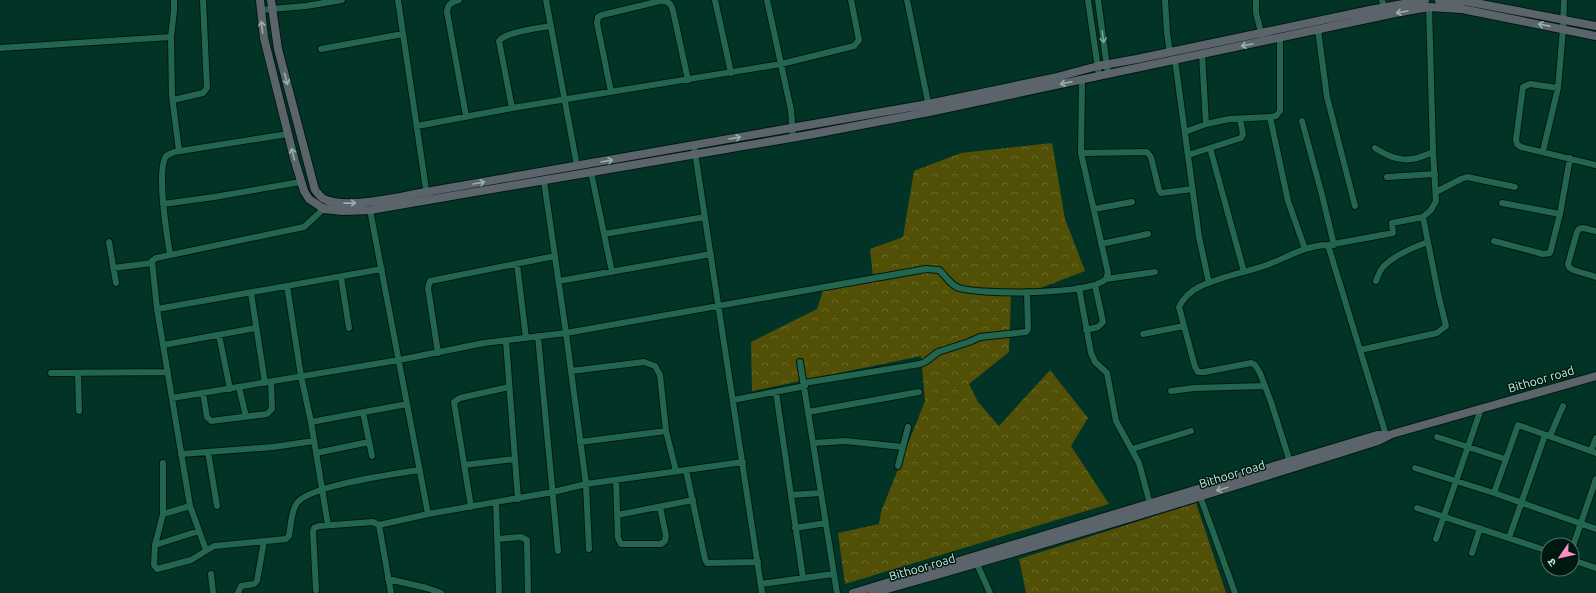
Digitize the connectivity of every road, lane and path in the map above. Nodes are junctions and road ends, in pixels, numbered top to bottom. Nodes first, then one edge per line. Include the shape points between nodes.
1 (174, 0) edge
2 (203, 0) edge
3 (260, 0) edge
4 (271, 0) edge
5 (342, 0) edge
6 (398, 0) edge
7 (460, 0) edge
8 (546, 0) edge
9 (631, 0) edge
10 (715, 0) edge
11 (766, 0) edge
12 (851, 0) edge
13 (907, 0) edge
14 (1088, 0) edge
15 (1098, 0) edge
16 (1165, 0) edge
17 (1256, 0) edge
18 (1439, 0) edge
19 (1564, 0) edge
20 (1410, 1) edge
21 (306, 3) edge
22 (1383, 4) edge
23 (1427, 4) edge
24 (632, 7) junction
25 (272, 9) junction
26 (260, 10) junction
27 (1564, 25) junction
28 (551, 26) junction
29 (1596, 26) edge
30 (1318, 30) junction
31 (1261, 33) junction
32 (403, 34) junction
33 (1596, 36) edge
34 (171, 37) junction
35 (1280, 38) junction
36 (1263, 41) junction
37 (0, 48) edge
38 (321, 49) dead end
39 (1170, 53) junction
40 (1202, 54) junction
41 (1175, 60) junction
42 (782, 64) junction
43 (1102, 65) junction
44 (731, 73) junction
45 (1108, 74) junction
46 (1099, 76) junction
47 (688, 80) junction
48 (1082, 80) junction
49 (1558, 88) junction
50 (611, 92) junction
51 (173, 100) junction
52 (565, 100) junction
53 (512, 108) junction
54 (929, 108) junction
55 (466, 116) junction
56 (1270, 117) junction
57 (1240, 119) junction
58 (1302, 120) dead end
59 (1206, 124) junction
60 (418, 126) junction
61 (793, 128) junction
62 (1185, 132) junction
63 (288, 134) junction
64 (793, 138) junction
65 (1210, 148) junction
66 (1375, 148) dead end
67 (694, 150) junction
68 (179, 151) junction
69 (1543, 151) junction
70 (1433, 152) junction
71 (1081, 153) junction
72 (1188, 155) junction
73 (1570, 158) junction
74 (1596, 165) edge
75 (577, 166) junction
76 (591, 172) junction
77 (1434, 174) junction
78 (1387, 177) dead end
79 (544, 181) junction
80 (300, 182) junction
81 (1515, 187) dead end
82 (1192, 190) junction
83 (426, 192) junction
84 (1436, 192) junction
85 (332, 201) junction
86 (428, 201) junction
87 (1132, 202) dead end
88 (1502, 203) dead end
89 (163, 204) junction
90 (1355, 206) dead end
91 (1094, 208) junction
92 (324, 209) junction
93 (370, 210) junction
94 (1560, 214) junction
95 (705, 217) junction
96 (1423, 217) junction
97 (1596, 231) edge
98 (604, 234) junction
99 (1148, 234) dead end
100 (1494, 241) dead end
101 (109, 242) dead end
102 (1428, 242) junction
103 (1101, 244) junction
104 (1331, 245) junction
105 (1305, 249) junction
106 (711, 254) junction
107 (170, 255) junction
108 (555, 256) junction
109 (152, 263) junction
110 (517, 264) junction
111 (113, 268) junction
112 (382, 269) junction
113 (612, 272) junction
114 (1155, 272) dead end
115 (1244, 272) junction
116 (341, 276) junction
117 (1596, 277) edge
118 (1106, 279) junction
119 (559, 281) junction
120 (1376, 281) dead end
121 (116, 283) dead end
122 (1209, 283) junction
123 (1095, 285) junction
124 (287, 286) junction
125 (1079, 288) junction
126 (1027, 292) junction
127 (251, 293) junction
128 (719, 305) junction
129 (157, 309) junction
130 (1184, 326) junction
131 (256, 328) junction
132 (350, 328) dead end
133 (1086, 330) junction
134 (566, 333) junction
135 (1143, 334) dead end
136 (219, 335) junction
137 (538, 336) junction
138 (526, 338) junction
139 (506, 341) junction
140 (163, 345) junction
141 (1360, 350) junction
142 (438, 353) junction
143 (399, 360) junction
144 (800, 362) dead end
145 (571, 371) junction
146 (168, 372) junction
147 (51, 373) dead end
148 (78, 373) junction
149 (301, 376) junction
150 (1596, 376) edge
151 (268, 382) junction
152 (804, 385) junction
153 (509, 386) junction
154 (1265, 386) junction
155 (239, 387) junction
156 (230, 389) junction
157 (1171, 391) dead end
158 (776, 392) junction
159 (919, 392) dead end
160 (203, 393) junction
161 (172, 398) junction
162 (733, 400) junction
163 (407, 404) junction
164 (1563, 406) dead end
165 (1482, 409) junction
166 (79, 411) dead end
167 (363, 412) junction
168 (808, 412) junction
169 (246, 417) junction
170 (310, 422) junction
171 (908, 428) dead end
172 (666, 431) junction
173 (1191, 431) dead end
174 (1389, 434) junction
175 (1548, 436) junction
176 (1437, 437) dead end
177 (1596, 438) edge
178 (314, 441) junction
179 (369, 442) junction
180 (580, 442) junction
181 (813, 443) junction
182 (903, 447) junction
183 (1469, 447) junction
184 (1132, 449) junction
185 (208, 452) junction
186 (1594, 452) edge
187 (316, 453) junction
188 (181, 454) junction
189 (372, 456) dead end
190 (514, 458) junction
191 (1505, 459) junction
192 (743, 462) junction
193 (1290, 462) junction
194 (164, 463) dead end
195 (464, 465) junction
196 (898, 466) dead end
197 (1415, 468) dead end
198 (419, 470) junction
199 (686, 470) junction
200 (676, 472) junction
201 (1596, 479) edge
202 (616, 480) junction
203 (1456, 482) junction
204 (586, 484) junction
205 (322, 489) junction
206 (1594, 490) edge
207 (554, 492) junction
208 (821, 493) junction
209 (1494, 494) junction
210 (791, 495) junction
211 (1200, 496) junction
212 (518, 499) junction
213 (693, 500) junction
214 (496, 502) junction
215 (1520, 502) junction
216 (1150, 504) junction
217 (190, 506) junction
218 (217, 506) dead end
219 (471, 507) junction
220 (660, 507) junction
221 (1417, 508) dead end
222 (163, 514) junction
223 (428, 514) junction
224 (617, 515) junction
225 (1443, 517) junction
226 (826, 523) junction
227 (1581, 523) junction
228 (378, 525) junction
229 (328, 526) junction
230 (795, 528) junction
231 (1480, 528) junction
232 (1596, 529) edge
233 (199, 531) junction
234 (1576, 537) edge
235 (1509, 538) junction
236 (497, 539) junction
237 (1436, 539) dead end
238 (264, 541) junction
239 (155, 546) junction
240 (1540, 548) edge
241 (589, 549) dead end
242 (206, 550) junction
243 (558, 551) dead end
244 (1472, 553) dead end
245 (758, 562) junction
246 (1580, 563) edge
247 (977, 564) junction
248 (1596, 568) edge
249 (211, 574) dead end
250 (833, 574) junction
251 (803, 578) junction
252 (388, 579) junction
253 (761, 584) junction
254 (316, 590) dead end
255 (213, 593) edge
256 (238, 593) edge
257 (391, 593) edge
258 (441, 593) edge
259 (498, 593) edge
260 (528, 593) edge
261 (762, 593) edge
262 (837, 593) edge
263 (853, 593) edge
264 (874, 593) edge
265 (990, 593) edge
266 (1235, 593) edge

1 - 34 street
2 - 51 street via 207,88 203,92
3 - 26 street
4 - 25 street
5 - 21 street
6 - 32 street
7 - 55 street via 449,5 447,12
8 - 28 street
9 - 24 street
10 - 44 street
11 - 42 street
12 - 42 street via 858,40 854,46
13 - 54 street
14 - 43 street
15 -> 43 street
16 - 39 street
17 - 31 street
18 - 27 street via 1465,1
19 - 27 street
20 - 22 street
20 - 23 street
21 - 25 street
22 - 31 street
27 -> 23 street
23 -> 30 street
23 - 70 street
24 - 47 street via 660,1 671,4
24 - 50 street via 602,15 597,19
25 - 26 street
25 -> 85 street via 278,49 312,182 320,195
63 -> 26 street via 264,38
27 - 29 street
27 - 33 street
27 - 49 street
28 - 52 street
28 - 53 street via 508,36 499,42
30 - 35 street
30 - 90 street via 1326,97
31 - 36 street
31 - 39 street
32 - 38 street
32 - 60 street
34 - 37 street
34 - 51 street
35 - 36 street
35 - 56 street via 1280,111 1276,116
36 -> 40 street
39 - 43 street
40 - 41 street
40 - 59 street
41 - 45 street
41 - 62 street
42 - 44 street
42 - 61 street
43 - 45 street
43 - 46 street
43 - 54 street
44 - 47 street
45 - 46 street
46 - 48 street
47 - 50 street
48 -> 54 street
48 - 71 street
49 - 69 street
49 - 69 street via 1527,84 1522,88 1516,142 1519,147
50 - 52 street
51 - 68 street
52 - 53 street
52 - 75 street
53 - 55 street
54 - 61 street
54 - 64 street
55 - 60 street
56 - 57 street
56 - 105 street via 1288,201
57 - 59 street
57 - 65 street via 1242,137
58 - 104 street via 1322,195
59 - 62 street
60 - 83 street
61 - 64 street
67 -> 61 street
62 - 72 street
63 - 68 street
80 -> 63 street
64 - 67 street
65 - 72 street
65 - 115 street
66 - 70 street via 1391,157 1409,160
75 -> 67 street
67 - 76 street
67 - 95 street
68 - 89 street via 169,154 164,159
69 - 73 street
70 - 77 street
71 - 82 street via 1147,152 1151,157 1161,193
71 - 91 street
72 - 82 street
73 - 74 street
73 - 94 street
83 -> 75 street
76 - 79 street
76 - 98 street
77 - 78 street
77 - 84 street
79 - 86 street
79 - 108 street
80 - 89 street
80 - 92 street via 309,199
81 - 84 street via 1467,177
82 - 122 street
85 -> 83 street via 351,203
83 - 86 street
84 - 96 street via 1435,206
85 - 92 street
86 - 93 street
87 - 91 street
88 - 94 street
89 - 107 street
91 - 103 street
92 - 93 street
92 - 107 street via 304,227
93 - 112 street
94 - 100 street via 1549,254
95 - 98 street
95 - 106 street
96 - 102 street
96 - 104 street via 1392,224 1393,233
97 - 117 street via 1579,229 1568,264 1573,270
98 - 113 street
99 - 103 street
101 - 111 street
102 - 120 street via 1386,264
102 - 141 street via 1445,328 1437,333
103 - 118 street via 1108,273
104 - 105 street via 1317,245
104 - 141 street
105 - 115 street
106 - 113 street
106 - 128 street
107 - 109 street via 153,259
108 - 110 street
108 - 119 street
109 - 111 street
109 - 129 street
110 - 138 street
110 - 142 street via 428,283
111 - 121 street
112 - 116 street
112 - 143 street
113 - 119 street
114 - 118 street
115 - 122 street
116 - 124 street
116 - 132 street
118 - 123 street
119 - 134 street
122 - 130 street via 1194,291 1181,303 1180,312
123 - 125 street
123 - 133 street via 1103,322 1098,328
124 - 127 street
124 - 149 street
125 - 126 street
125 - 133 street
126 - 128 street via 960,288 954,286 943,273 934,269
126 - 152 street via 1026,332 980,337 938,352 920,364
127 - 129 street
127 - 131 street
128 - 134 street
128 - 162 street
129 - 140 street
130 - 135 street
130 - 154 street via 1198,372 1253,363 1258,368
131 - 136 street
131 - 151 street
133 - 184 street via 1093,358 1107,373 1118,426
134 - 137 street
134 - 145 street
136 - 140 street
136 - 156 street
137 - 138 street
137 - 207 street
138 - 139 street
139 - 142 street
139 - 153 street
140 - 146 street
141 - 174 street
142 - 143 street
143 - 149 street
143 - 163 street
144 - 152 street
145 - 172 street via 644,362 655,366 660,375
145 - 180 street
146 - 148 street
146 - 161 street
147 - 148 street
148 - 166 street
149 - 151 street
149 - 170 street
150 - 165 street, Bithoor road
151 - 155 street
151 - 169 street via 271,412
152 - 158 street
152 - 168 street
153 - 190 street
153 - 195 street via 460,398 454,402
154 - 157 street
154 - 193 street
155 - 156 street
155 - 169 street
156 - 160 street
158 - 162 street
158 - 210 street
159 - 168 street
160 - 161 street
160 - 169 street via 210,421
161 - 188 street
162 - 192 street
163 - 167 street
163 - 198 street
164 - 175 street
165 - 174 street, Bithoor road
165 - 183 street
167 - 170 street
167 - 179 street
168 - 181 street
170 - 178 street
171 - 182 street
172 - 180 street
172 - 200 street
173 - 184 street
174 - 193 street via 1377,435
174 -> 211 street, Bithoor road via 1371,443
175 - 186 street
175 - 191 street via 1518,425
175 - 215 street
176 - 183 street
177 - 186 street
178 - 185 street
178 - 187 street
179 - 187 street
179 - 189 street
180 - 204 street
181 - 182 street via 850,442
181 - 208 street
182 - 196 street
183 - 191 street
183 - 203 street
184 - 216 street via 1139,463
185 - 188 street
185 - 218 street
187 - 205 street
188 - 217 street
190 - 195 street
190 - 212 street
191 - 209 street
192 - 199 street
192 - 245 street
193 - 216 street
194 - 222 street
195 - 219 street
197 - 203 street
198 - 205 street
198 - 223 street
199 - 200 street
199 - 213 street
200 - 202 street
201 - 206 street
202 - 204 street
202 - 224 street
203 - 209 street
203 - 225 street
204 - 207 street
204 - 241 street
205 - 229 street
205 - 238 street via 297,503 288,538
206 - 227 street
207 - 212 street
207 - 243 street
208 - 210 street
208 - 226 street
209 - 215 street
210 - 230 street
211 - 247 street, Bithoor road
211 - 266 street
212 - 214 street
213 - 220 street
213 - 245 street via 707,563
214 - 219 street
214 - 236 street
215 - 227 street
215 - 235 street
216 - 263 street
217 - 222 street
217 - 233 street
219 - 223 street
220 - 224 street
220 - 224 street via 666,539 661,544 621,544 618,538
221 - 225 street
222 - 239 street
223 - 228 street
225 - 231 street
225 - 237 street
226 - 230 street
226 - 250 street
227 - 232 street
227 - 234 street
228 - 229 street via 373,522
228 - 252 street
229 - 254 street via 316,527 313,532
230 - 251 street
231 - 235 street
231 - 244 street
233 - 239 street
233 - 242 street
235 - 240 street
236 - 259 street
236 - 260 street via 521,537 527,540
238 - 242 street via 219,545
238 - 256 street via 258,580 254,584 241,586
239 - 242 street via 156,568 191,560
245 - 253 street
246 - 248 street
247 - 264 street, Bithoor road
247 - 265 street
249 - 255 street
250 - 251 street
250 - 262 street
251 - 253 street
252 - 257 street
252 - 258 street
253 - 261 street

